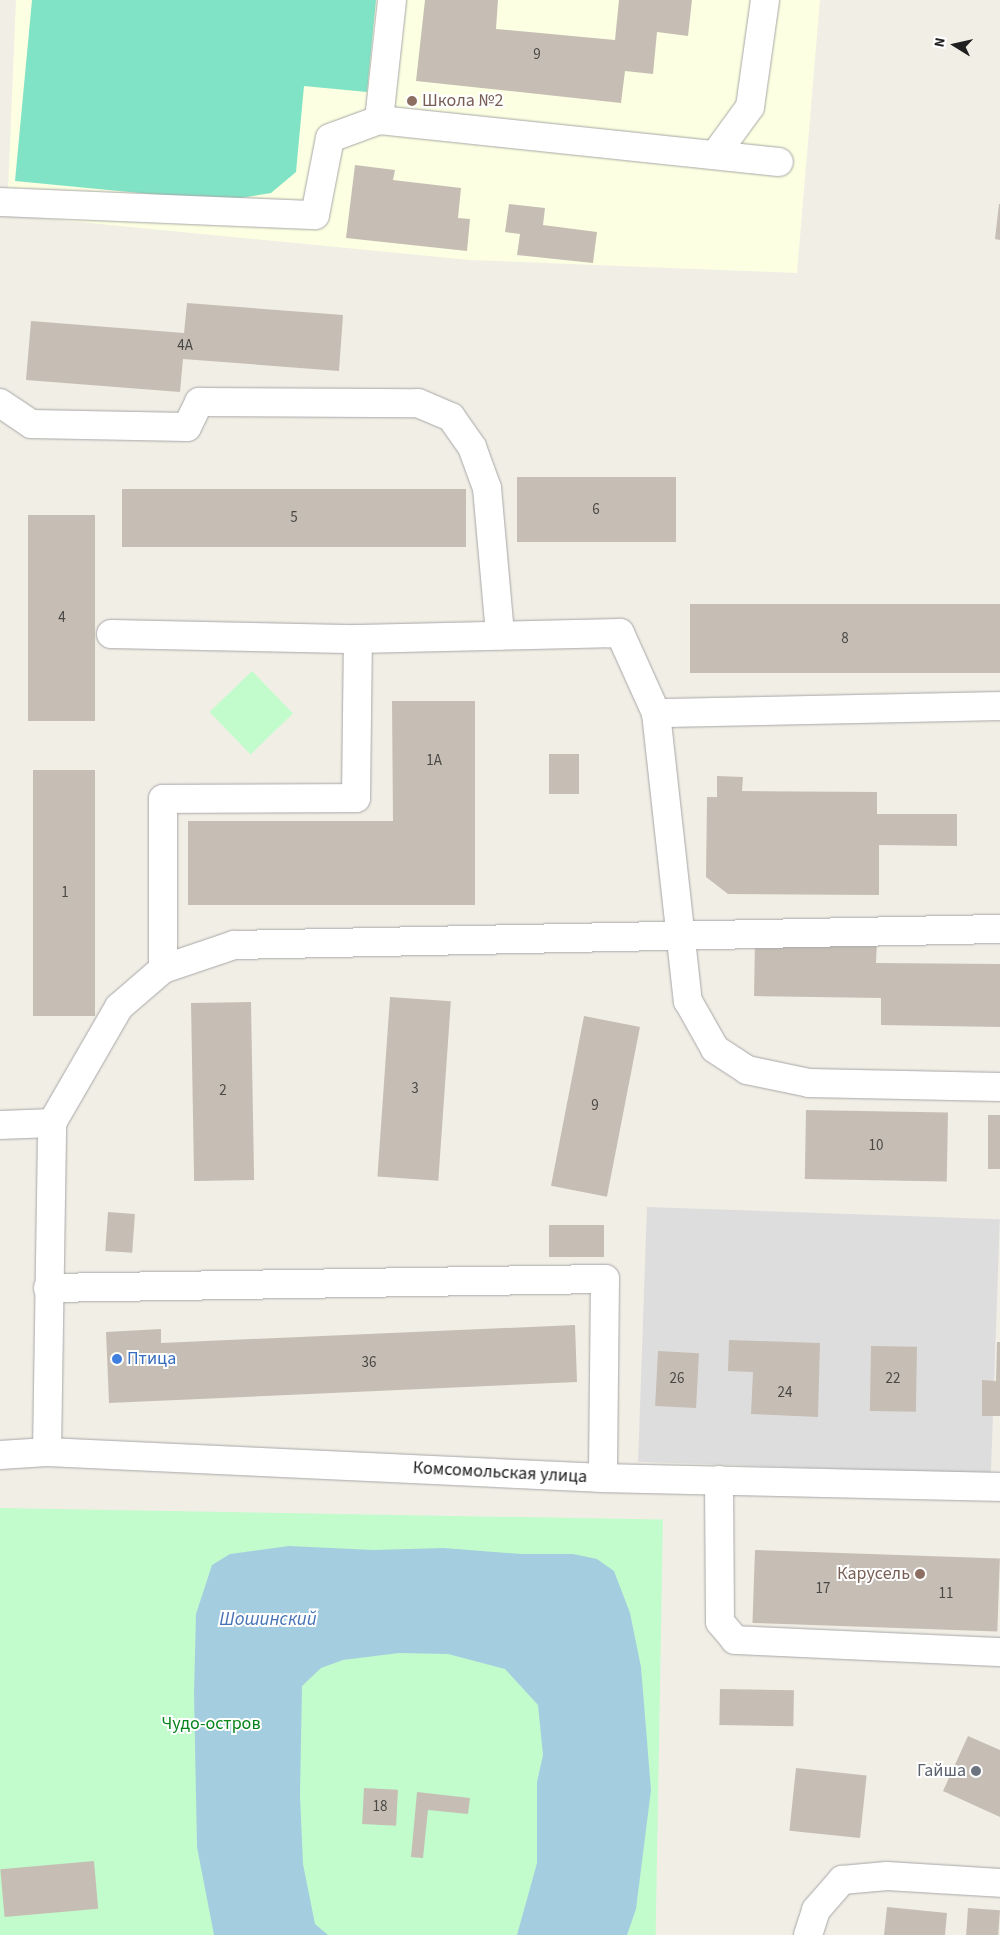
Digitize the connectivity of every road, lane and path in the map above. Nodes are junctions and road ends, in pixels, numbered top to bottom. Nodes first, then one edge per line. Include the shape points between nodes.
1 (392, 0) edge
2 (765, 0) edge
3 (379, 120) junction
4 (715, 155) junction
5 (779, 162) dead end
6 (0, 202) edge
7 (0, 403) edge
8 (111, 634) dead end
9 (500, 635) junction
10 (358, 640) junction
11 (1000, 706) edge
12 (656, 713) junction
13 (1000, 929) edge
14 (678, 935) junction
15 (163, 969) junction
16 (1000, 1087) edge
17 (52, 1122) junction
18 (0, 1125) edge
19 (48, 1288) junction
20 (47, 1452) junction
21 (0, 1455) edge
22 (604, 1478) junction
23 (719, 1480) junction
24 (1000, 1488) edge
25 (1000, 1652) edge
26 (1000, 1883) edge
27 (808, 1935) edge

1 - 3 street
2 - 4 street via 750,106
3 - 4 street
3 - 6 street via 330,138 315,215
4 - 5 street
7 - 9 street via 31,424 187,427 199,402 418,403 451,416 472,447 487,488
8 - 10 street
9 - 10 street
9 - 12 street via 620,633
10 - 15 street via 356,798 163,799
11 - 12 street
12 - 14 street
13 - 14 street
14 - 15 street via 234,946
14 - 16 street via 688,1001 715,1049 747,1070 809,1083
15 - 17 street via 119,1007
17 - 18 street
17 - 19 street
19 - 20 street
19 - 22 street via 605,1279
20 - 21 street, Комсомольская улица
20 - 22 street, Комсомольская улица
22 - 23 street, Комсомольская улица
23 - 24 street, Комсомольская улица
23 - 25 street via 720,1622 735,1640
26 - 27 street via 887,1876 842,1880 816,1910

